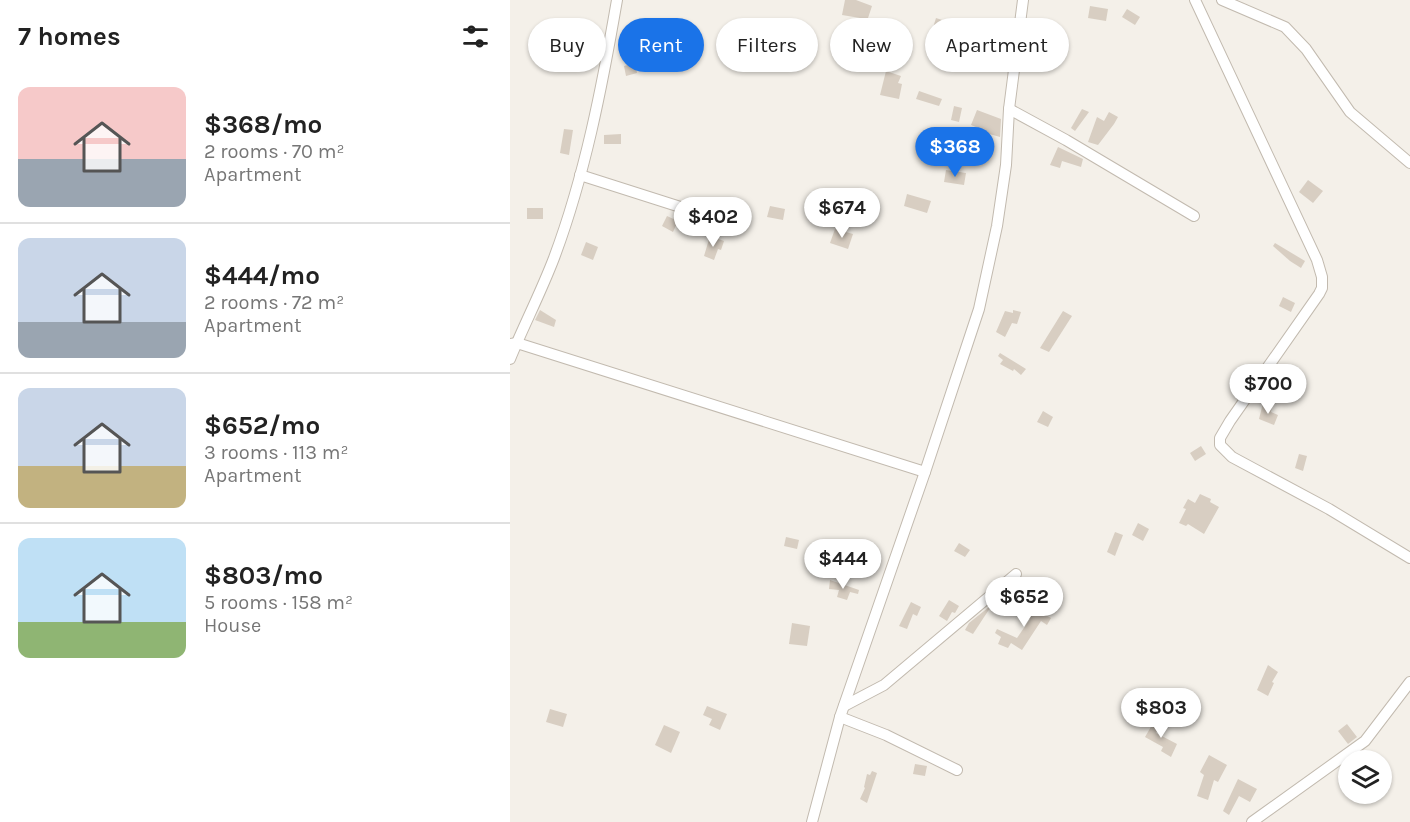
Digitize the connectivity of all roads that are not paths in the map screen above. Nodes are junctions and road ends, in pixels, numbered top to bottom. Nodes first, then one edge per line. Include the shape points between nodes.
1 (617, 0) edge
2 (1023, 0) edge
3 (1195, 0) edge
4 (1222, 0) edge
5 (1009, 109) junction
6 (1410, 163) edge
7 (580, 175) junction
8 (1194, 216) dead end
9 (741, 226) dead end
10 (513, 344) edge
11 (510, 359) edge
12 (925, 472) junction
13 (1410, 558) edge
14 (1016, 574) dead end
15 (1410, 682) edge
16 (842, 712) junction
17 (957, 770) dead end
18 (812, 822) edge
19 (1252, 822) edge

1 - 7 street
2 - 5 street
3 - 13 street via 1299,219 1322,277 1319,294 1230,421 1220,445 1232,456
4 - 6 street via 1285,27 1306,49 1350,112
5 - 8 street
5 - 12 street via 997,226 979,309
7 - 9 street
7 - 10 street via 554,258
10 - 11 street
10 - 12 street
12 - 16 street
14 - 16 street via 884,686
15 - 19 street via 1365,741
16 - 17 street
16 - 18 street

